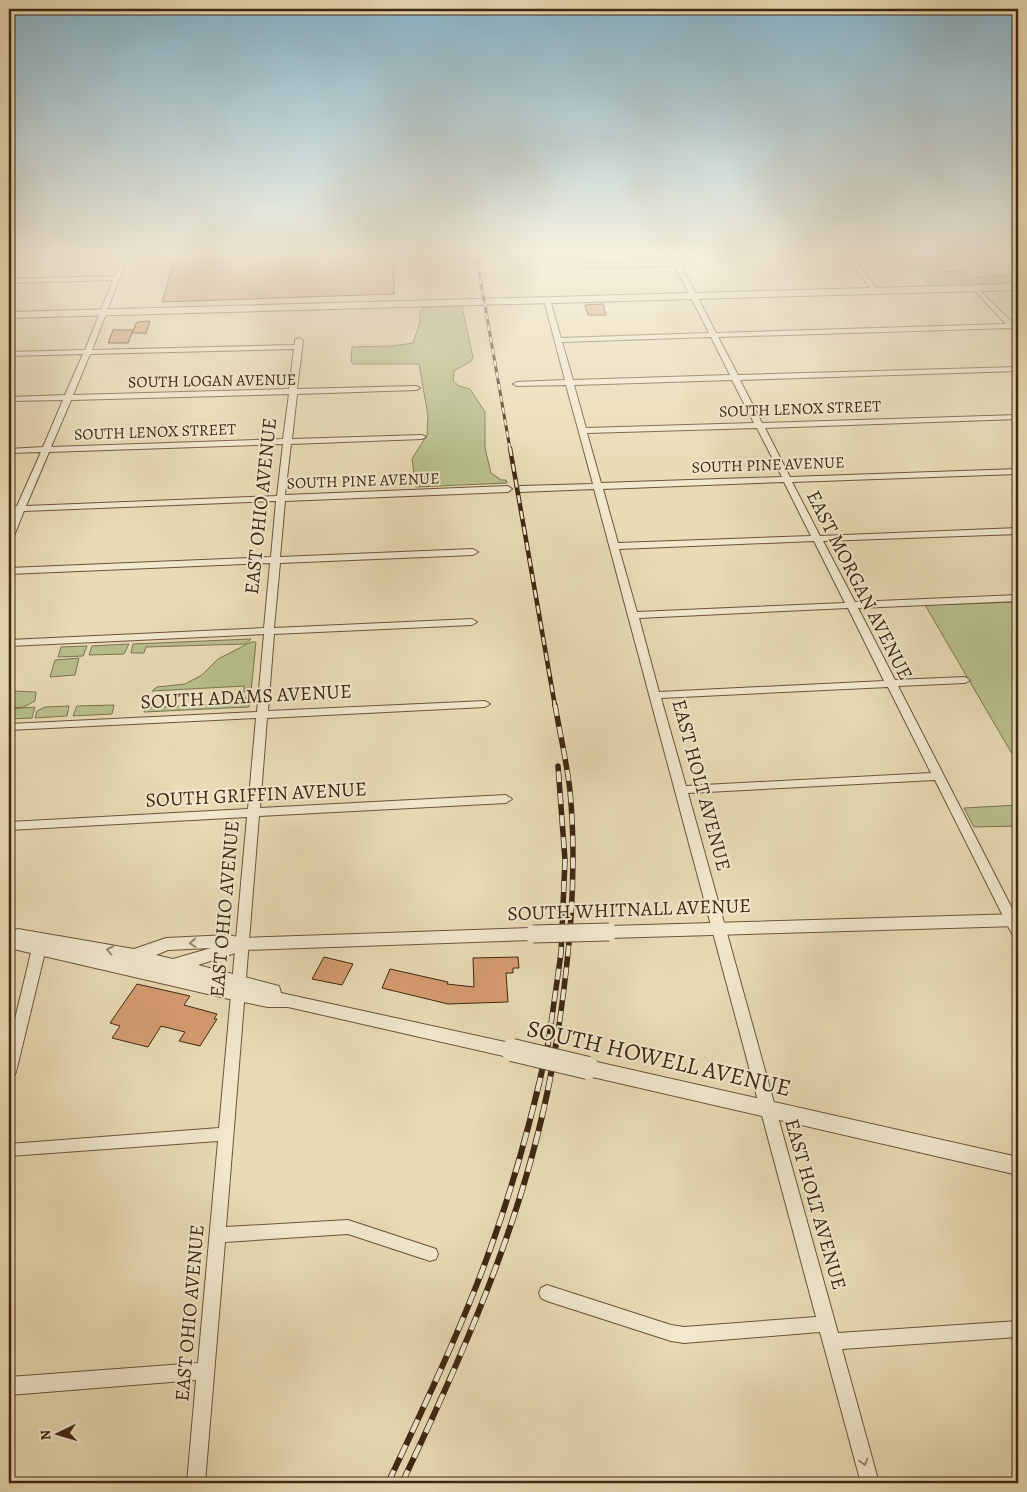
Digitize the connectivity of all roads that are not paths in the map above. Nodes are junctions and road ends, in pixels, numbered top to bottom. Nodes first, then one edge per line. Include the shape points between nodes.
1 (100, 324) edge
2 (553, 324) edge
3 (707, 324) edge
4 (1016, 328) edge
5 (713, 335) junction
6 (557, 340) junction
7 (88, 352) junction
8 (9, 354) edge
9 (1018, 369) edge
10 (734, 376) junction
11 (569, 383) junction
12 (517, 384) dead end
13 (416, 388) dead end
14 (293, 392) junction
15 (68, 397) junction
16 (9, 399) edge
17 (1018, 416) edge
18 (759, 424) junction
19 (582, 431) junction
20 (422, 437) dead end
21 (287, 441) junction
22 (45, 450) junction
23 (9, 451) edge
24 (1018, 471) edge
25 (786, 478) junction
26 (597, 486) junction
27 (508, 489) dead end
28 (520, 489) dead end
29 (281, 498) junction
30 (20, 508) junction
31 (9, 509) edge
32 (1018, 530) edge
33 (9, 536) edge
34 (816, 537) junction
35 (614, 546) junction
36 (473, 552) dead end
37 (276, 560) junction
38 (9, 571) edge
39 (1018, 598) edge
40 (851, 605) junction
41 (632, 615) junction
42 (472, 622) dead end
43 (269, 631) junction
44 (9, 643) edge
45 (965, 680) dead end
46 (891, 684) junction
47 (654, 695) junction
48 (485, 704) dead end
49 (262, 714) junction
50 (9, 727) edge
51 (938, 776) junction
52 (680, 790) junction
53 (506, 799) dead end
54 (253, 813) junction
55 (9, 826) edge
56 (1016, 924) edge
57 (718, 929) junction
58 (9, 934) edge
59 (9, 942) edge
60 (40, 943) junction
61 (242, 944) junction
62 (136, 956) junction
63 (174, 964) junction
64 (144, 973) junction
65 (238, 988) junction
66 (9, 1072) edge
67 (766, 1109) junction
68 (226, 1134) junction
69 (9, 1150) edge
70 (1018, 1166) edge
71 (217, 1235) junction
72 (430, 1254) dead end
73 (547, 1293) dead end
74 (826, 1324) junction
75 (1018, 1329) edge
76 (832, 1342) junction
77 (206, 1371) junction
78 (9, 1386) edge
79 (196, 1483) edge
80 (870, 1483) edge

1 - 7 street
2 - 6 street, EAST HOLT AVENUE
3 - 5 street, EAST MORGAN AVENUE
4 - 5 street
5 - 6 street
5 - 10 street, EAST MORGAN AVENUE
6 - 11 street, EAST HOLT AVENUE
7 - 8 street
7 - 14 street, EAST OHIO AVENUE via 298,343
7 - 15 street
9 - 10 street
10 - 11 street
10 - 18 street, EAST MORGAN AVENUE
11 - 12 street
11 - 19 street, EAST HOLT AVENUE
13 - 14 street, SOUTH LOGAN AVENUE
14 - 15 street, SOUTH LOGAN AVENUE
14 - 21 street, EAST OHIO AVENUE
15 - 16 street, SOUTH LOGAN AVENUE
15 - 22 street
17 - 18 street, SOUTH LENOX STREET
18 - 19 street, SOUTH LENOX STREET
18 - 25 street, EAST MORGAN AVENUE
19 - 26 street, EAST HOLT AVENUE
20 - 21 street, SOUTH LENOX STREET
21 - 22 street, SOUTH LENOX STREET
21 - 29 street, EAST OHIO AVENUE
22 - 23 street, SOUTH LENOX STREET
22 - 30 street
24 - 25 street, SOUTH PINE AVENUE
25 - 26 street, SOUTH PINE AVENUE
25 - 34 street, EAST MORGAN AVENUE
26 - 28 street, SOUTH PINE AVENUE
26 - 35 street, EAST HOLT AVENUE
27 - 29 street, SOUTH PINE AVENUE
29 - 30 street, SOUTH PINE AVENUE
29 - 37 street, EAST OHIO AVENUE
30 - 31 street, SOUTH PINE AVENUE
30 - 33 street
32 - 34 street
34 - 35 street
34 - 40 street, EAST MORGAN AVENUE
35 - 41 street, EAST HOLT AVENUE
36 - 37 street
37 - 38 street
37 - 43 street, EAST OHIO AVENUE
39 - 40 street
40 - 41 street
40 - 46 street, EAST MORGAN AVENUE
41 - 47 street, EAST HOLT AVENUE
42 - 43 street
43 - 44 street
43 - 49 street, EAST OHIO AVENUE
45 - 46 street
46 - 47 street
46 - 51 street, EAST MORGAN AVENUE
47 - 52 street, EAST HOLT AVENUE
48 - 49 street, SOUTH ADAMS AVENUE
49 - 50 street, SOUTH ADAMS AVENUE
49 - 54 street, EAST OHIO AVENUE
51 - 52 street
51 - 56 street, EAST MORGAN AVENUE
52 - 57 street, EAST HOLT AVENUE
53 - 54 street, SOUTH GRIFFIN AVENUE
54 - 55 street, SOUTH GRIFFIN AVENUE
54 - 61 street, EAST OHIO AVENUE
56 - 57 street, SOUTH WHITNALL AVENUE
57 - 61 street, SOUTH WHITNALL AVENUE, bridge
57 - 67 street, EAST HOLT AVENUE
58 - 60 street, SOUTH HOWELL AVENUE
59 - 60 street, SOUTH HOWELL AVENUE
62 -> 60 street, SOUTH HOWELL AVENUE
60 - 64 street, SOUTH HOWELL AVENUE
60 - 66 street
61 -> 62 street, SOUTH WHITNALL AVENUE via 166,944
61 - 63 street, SOUTH WHITNALL AVENUE
61 - 65 street, EAST OHIO AVENUE
62 - 63 street, SOUTH HOWELL AVENUE
63 - 64 street, SOUTH WHITNALL AVENUE
63 - 65 street, SOUTH HOWELL AVENUE
64 - 65 street, SOUTH HOWELL AVENUE
65 - 67 street, SOUTH HOWELL AVENUE, bridge via 268,1000 288,1000
65 - 68 street, EAST OHIO AVENUE
67 - 70 street, SOUTH HOWELL AVENUE
67 - 74 street, EAST HOLT AVENUE
68 - 69 street
68 - 71 street, EAST OHIO AVENUE
71 - 72 street via 348,1227
71 - 77 street, EAST OHIO AVENUE
73 - 74 street via 684,1335
74 - 76 street, EAST HOLT AVENUE
75 - 76 street
76 -> 80 street, EAST HOLT AVENUE
77 - 78 street
77 - 79 street, EAST OHIO AVENUE

